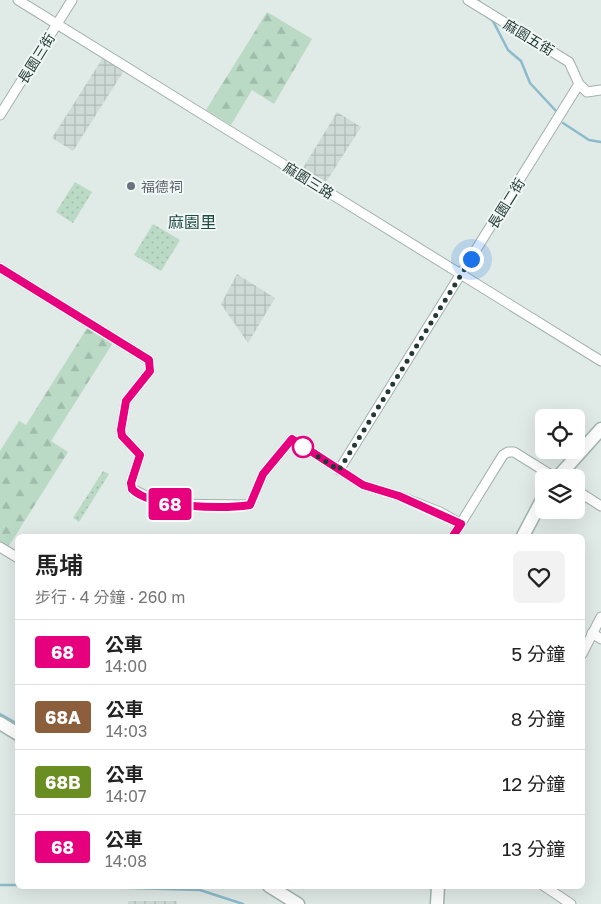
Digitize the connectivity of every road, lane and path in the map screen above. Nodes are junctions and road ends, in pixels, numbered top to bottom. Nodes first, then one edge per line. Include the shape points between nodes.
1 (18, 0) edge
2 (72, 0) edge
3 (468, 0) edge
4 (57, 24) junction
5 (579, 84) junction
6 (601, 90) edge
7 (0, 115) edge
8 (0, 268) edge
9 (461, 275) junction
10 (601, 361) edge
11 (601, 429) edge
12 (542, 469) edge
13 (565, 469) edge
14 (339, 470) junction
15 (585, 496) edge
16 (601, 506) edge
17 (535, 513) edge
18 (461, 524) junction
19 (454, 534) edge
20 (524, 534) edge
21 (0, 547) edge
22 (15, 556) edge
23 (601, 617) edge
24 (592, 633) junction
25 (601, 639) edge
26 (585, 648) edge
27 (0, 723) edge
28 (15, 732) edge
29 (274, 889) edge
30 (438, 889) edge
31 (548, 889) edge
32 (298, 904) edge
33 (437, 904) edge
34 (571, 904) edge

1 - 4 street, 麻園三路
2 - 4 street, 長園三街
3 - 5 street, 麻園五街 via 569,62
4 - 7 street, 長園三街
4 - 9 street, 麻園三路
5 - 6 street via 587,92
5 - 9 street, 長園二街
8 - 14 street via 149,360 150,371 126,401 121,430 122,436 140,455 131,483 135,493 162,504 250,505 263,474 292,439
9 - 10 street, 麻園三路
9 - 14 street, 長園二街
11 - 13 street
12 - 18 street via 514,452 503,455
14 - 18 street via 363,485 399,496
15 - 16 street
17 - 20 street
18 - 19 street
21 - 22 street
23 - 24 street
24 - 25 street
24 - 26 street
27 - 28 street
29 - 32 street
30 - 33 street
31 - 34 street

